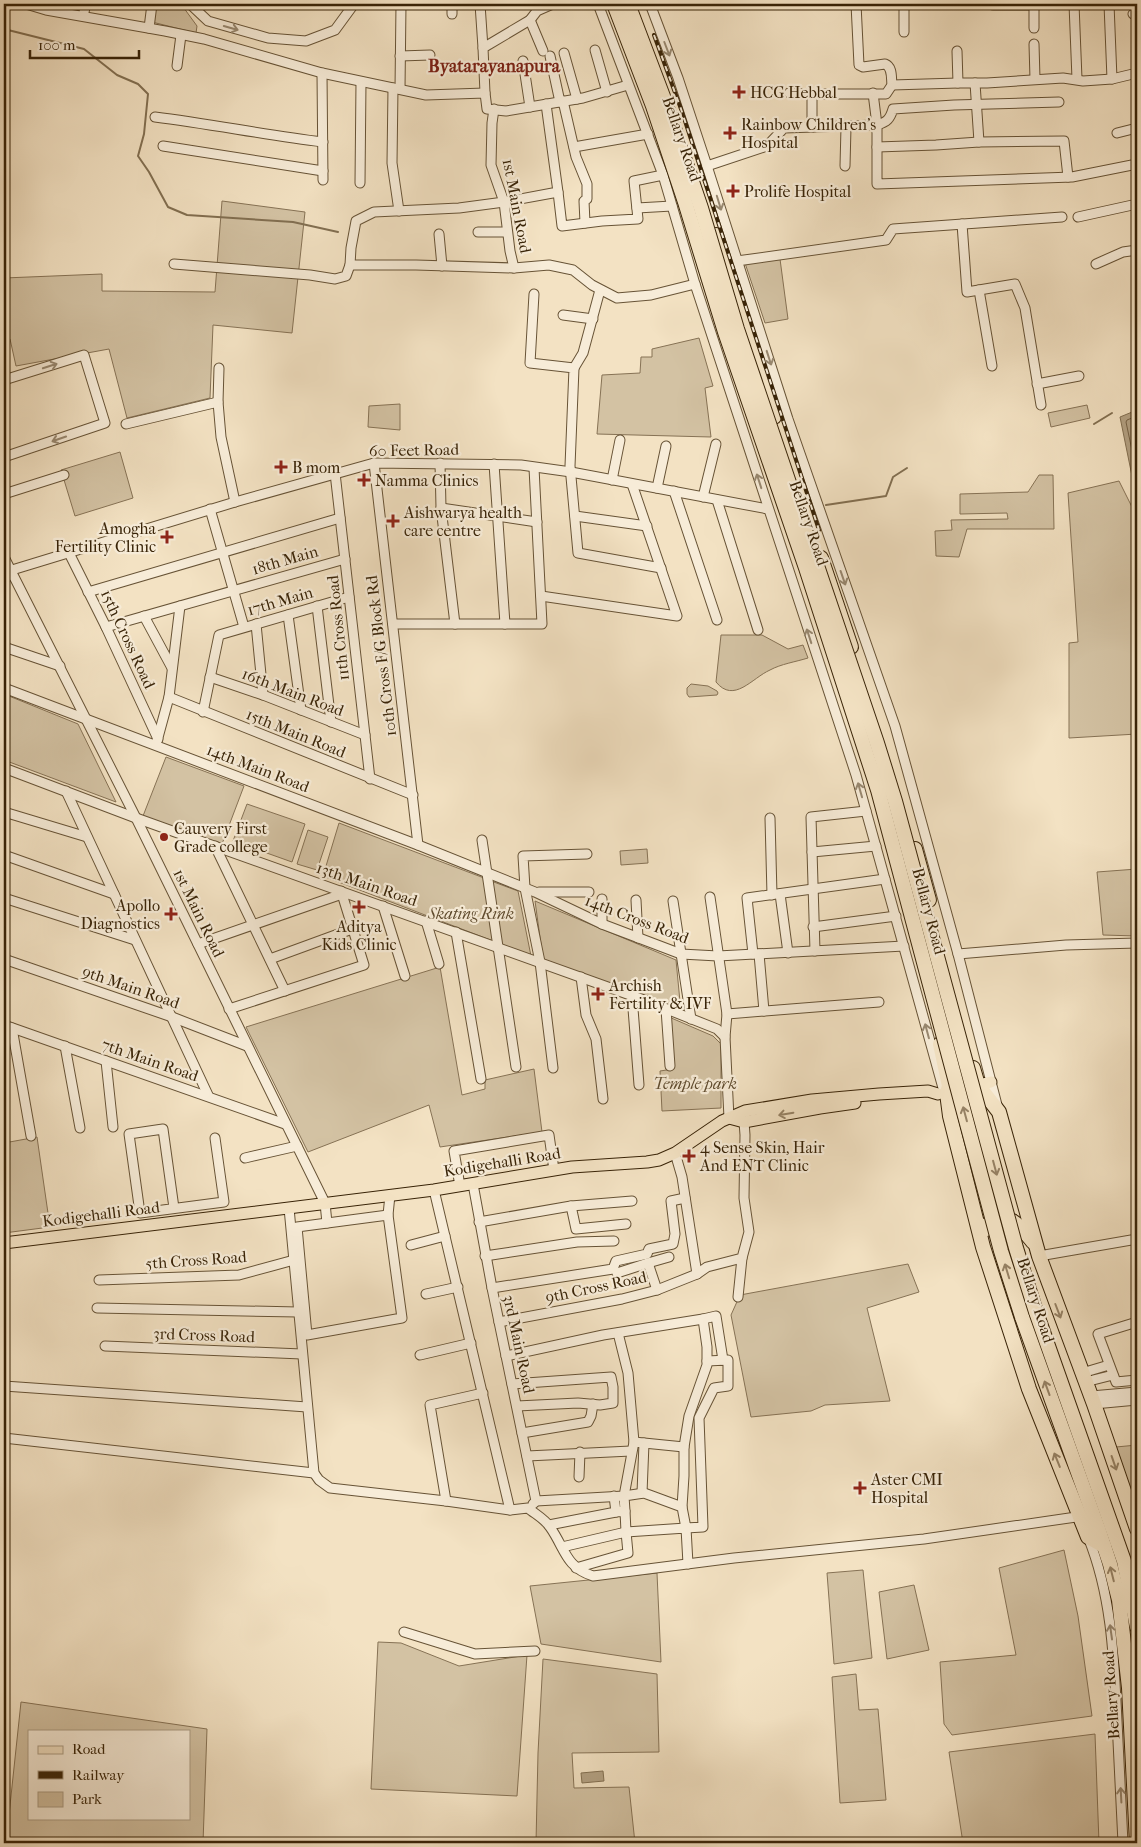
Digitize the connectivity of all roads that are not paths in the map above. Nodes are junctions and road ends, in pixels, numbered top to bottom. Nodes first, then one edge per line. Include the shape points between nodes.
1 (26, 4) edge
2 (86, 4) edge
3 (152, 4) edge
4 (190, 4) edge
5 (354, 4) edge
6 (401, 4) edge
7 (452, 4) edge
8 (480, 4) edge
9 (553, 4) edge
10 (598, 4) edge
11 (607, 4) edge
12 (614, 4) edge
13 (628, 4) edge
14 (633, 4) edge
15 (650, 4) edge
16 (856, 4) edge
17 (904, 4) edge
18 (1034, 4) edge
19 (1074, 4) edge
20 (1109, 4) edge
21 (993, 5) dead end
22 (452, 14) dead end
23 (83, 16) junction
24 (530, 20) junction
25 (149, 28) junction
26 (1034, 28) dead end
27 (904, 32) dead end
28 (181, 35) junction
29 (1034, 44) dead end
30 (482, 48) junction
31 (595, 50) dead end
32 (957, 51) dead end
33 (564, 53) dead end
34 (430, 55) dead end
35 (400, 56) junction
36 (523, 61) dead end
37 (177, 66) dead end
38 (322, 73) junction
39 (1137, 73) edge
40 (1112, 78) junction
41 (1035, 79) junction
42 (1077, 79) junction
43 (361, 82) junction
44 (958, 83) junction
45 (975, 83) junction
46 (628, 85) junction
47 (892, 85) junction
48 (397, 88) junction
49 (485, 92) junction
50 (607, 92) junction
51 (789, 93) dead end
52 (873, 93) junction
53 (812, 94) junction
54 (577, 99) junction
55 (561, 102) junction
56 (1059, 102) dead end
57 (546, 104) junction
58 (976, 104) junction
59 (530, 107) junction
60 (494, 109) junction
61 (155, 117) dead end
62 (877, 126) junction
63 (812, 127) junction
64 (846, 127) junction
65 (1137, 128) edge
66 (1118, 133) dead end
67 (648, 134) junction
68 (323, 142) junction
69 (979, 142) junction
70 (164, 146) dead end
71 (574, 147) junction
72 (877, 147) junction
73 (1137, 164) edge
74 (707, 166) junction
75 (845, 166) dead end
76 (663, 175) junction
77 (1068, 177) junction
78 (360, 183) dead end
79 (558, 192) junction
80 (504, 202) junction
81 (1137, 204) edge
82 (672, 206) junction
83 (637, 208) junction
84 (399, 211) junction
85 (1062, 217) dead end
86 (1078, 217) dead end
87 (585, 223) junction
88 (962, 224) junction
89 (478, 232) dead end
90 (507, 232) junction
91 (439, 234) dead end
92 (1137, 250) edge
93 (737, 261) junction
94 (174, 264) dead end
95 (1096, 264) dead end
96 (350, 265) junction
97 (442, 266) junction
98 (514, 268) junction
99 (695, 284) junction
100 (600, 290) junction
101 (979, 290) junction
102 (534, 294) dead end
103 (563, 314) dead end
104 (593, 318) junction
105 (992, 366) dead end
106 (220, 368) dead end
107 (574, 368) junction
108 (1080, 376) dead end
109 (4, 380) edge
110 (1037, 384) junction
111 (218, 402) junction
112 (1041, 405) dead end
113 (126, 424) dead end
114 (620, 440) dead end
115 (716, 444) dead end
116 (666, 446) dead end
117 (4, 457) edge
118 (374, 463) junction
119 (440, 463) junction
120 (494, 464) junction
121 (534, 468) junction
122 (571, 472) junction
123 (335, 473) junction
124 (64, 475) dead end
125 (612, 480) junction
126 (632, 484) junction
127 (657, 488) junction
128 (674, 491) junction
129 (4, 494) edge
130 (703, 497) junction
131 (717, 500) junction
132 (235, 502) junction
133 (441, 508) junction
134 (768, 509) junction
135 (210, 510) junction
136 (497, 516) junction
137 (575, 516) junction
138 (340, 518) junction
139 (537, 522) junction
140 (647, 526) junction
141 (223, 552) junction
142 (69, 553) junction
143 (4, 557) edge
144 (345, 559) junction
145 (661, 568) junction
146 (12, 570) junction
147 (4, 581) edge
148 (234, 590) junction
149 (88, 592) junction
150 (541, 596) junction
151 (349, 597) junction
152 (180, 606) junction
153 (317, 606) junction
154 (288, 615) junction
155 (144, 616) junction
156 (717, 620) dead end
157 (256, 624) junction
158 (393, 624) junction
159 (455, 624) junction
160 (505, 624) junction
161 (106, 627) junction
162 (244, 627) junction
163 (758, 630) dead end
164 (4, 647) edge
165 (60, 666) junction
166 (172, 668) junction
167 (210, 677) junction
168 (4, 688) edge
169 (264, 695) junction
170 (169, 697) junction
171 (301, 710) junction
172 (203, 712) junction
173 (85, 720) junction
174 (331, 722) junction
175 (365, 736) junction
176 (157, 742) junction
177 (4, 768) edge
178 (370, 779) junction
179 (66, 790) junction
180 (413, 795) junction
181 (866, 811) junction
182 (4, 812) edge
183 (136, 818) junction
184 (770, 818) dead end
185 (88, 837) junction
186 (482, 840) dead end
187 (418, 845) junction
188 (215, 846) junction
189 (876, 846) junction
190 (812, 852) junction
191 (587, 854) dead end
192 (4, 856) edge
193 (487, 872) junction
194 (885, 879) junction
195 (525, 888) junction
196 (813, 888) junction
197 (535, 892) junction
198 (589, 892) dead end
199 (341, 893) junction
200 (114, 894) junction
201 (776, 894) junction
202 (710, 897) dead end
203 (4, 898) edge
204 (602, 899) dead end
205 (636, 900) dead end
206 (673, 901) dead end
207 (383, 906) junction
208 (896, 916) junction
209 (426, 921) junction
210 (602, 924) junction
211 (253, 925) junction
212 (813, 927) junction
213 (352, 929) junction
214 (456, 932) junction
215 (638, 938) junction
216 (135, 940) junction
217 (1137, 943) edge
218 (198, 944) junction
219 (904, 946) junction
220 (498, 947) junction
221 (815, 951) junction
222 (788, 952) junction
223 (681, 954) junction
224 (756, 954) junction
225 (958, 954) junction
226 (718, 956) junction
227 (4, 959) edge
228 (270, 959) junction
229 (540, 962) junction
230 (439, 964) dead end
231 (404, 976) dead end
232 (581, 977) junction
233 (285, 990) junction
234 (632, 996) junction
235 (879, 1002) dead end
236 (229, 1009) junction
237 (666, 1009) junction
238 (764, 1011) junction
239 (727, 1014) junction
240 (172, 1017) junction
241 (691, 1019) junction
242 (8, 1026) edge
243 (725, 1037) junction
244 (64, 1046) junction
245 (247, 1046) junction
246 (106, 1060) junction
247 (516, 1066) dead end
248 (670, 1066) dead end
249 (553, 1068) dead end
250 (481, 1079) dead end
251 (985, 1083) junction
252 (639, 1085) dead end
253 (943, 1094) junction
254 (208, 1095) junction
255 (603, 1099) dead end
256 (729, 1118) junction
257 (744, 1122) junction
258 (285, 1124) junction
259 (113, 1127) dead end
260 (80, 1128) dead end
261 (31, 1136) dead end
262 (215, 1138) dead end
263 (296, 1146) junction
264 (675, 1153) junction
265 (245, 1158) dead end
266 (554, 1170) junction
267 (472, 1184) junction
268 (460, 1186) junction
269 (434, 1190) junction
270 (390, 1195) junction
271 (685, 1198) junction
272 (632, 1201) dead end
273 (325, 1203) junction
274 (571, 1206) junction
275 (186, 1207) junction
276 (174, 1208) junction
277 (289, 1208) junction
278 (388, 1215) junction
279 (188, 1220) junction
280 (480, 1222) junction
281 (327, 1223) junction
282 (626, 1224) dead end
283 (576, 1229) junction
284 (445, 1236) junction
285 (981, 1238) junction
286 (1137, 1239) edge
287 (614, 1241) dead end
288 (577, 1242) junction
289 (4, 1243) edge
290 (412, 1245) dead end
291 (1037, 1251) junction
292 (485, 1256) junction
293 (669, 1258) dead end
294 (742, 1258) junction
295 (294, 1260) junction
296 (648, 1264) junction
297 (617, 1273) dead end
298 (697, 1274) junction
299 (100, 1280) dead end
300 (458, 1287) junction
301 (492, 1288) junction
302 (657, 1290) junction
303 (426, 1294) dead end
304 (738, 1297) dead end
305 (97, 1308) dead end
306 (298, 1312) junction
307 (703, 1319) junction
308 (499, 1322) junction
309 (1137, 1322) edge
310 (618, 1333) junction
311 (471, 1343) junction
312 (105, 1346) dead end
313 (302, 1354) junction
314 (420, 1355) dead end
315 (506, 1356) junction
316 (723, 1360) junction
317 (707, 1361) junction
318 (1110, 1365) junction
319 (1113, 1375) junction
320 (1084, 1378) junction
321 (1137, 1380) edge
322 (512, 1384) junction
323 (4, 1386) edge
324 (1137, 1392) edge
325 (483, 1393) junction
326 (1092, 1400) junction
327 (1137, 1400) edge
328 (592, 1404) junction
329 (517, 1406) junction
330 (307, 1407) junction
331 (522, 1433) junction
332 (4, 1438) edge
333 (644, 1443) junction
334 (684, 1446) junction
335 (632, 1447) junction
336 (580, 1452) junction
337 (527, 1456) junction
338 (314, 1473) junction
339 (578, 1477) dead end
340 (642, 1493) junction
341 (614, 1496) junction
342 (624, 1496) junction
343 (446, 1501) junction
344 (536, 1501) junction
345 (682, 1507) junction
346 (528, 1508) junction
347 (510, 1510) junction
348 (620, 1511) junction
349 (1086, 1515) junction
350 (549, 1525) junction
351 (686, 1528) junction
352 (1137, 1529) edge
353 (626, 1532) junction
354 (1088, 1537) junction
355 (1104, 1546) junction
356 (562, 1547) junction
357 (628, 1554) junction
358 (688, 1564) junction
359 (576, 1568) junction
360 (631, 1572) junction
361 (1137, 1627) edge
362 (404, 1632) dead end
363 (535, 1652) dead end
364 (1123, 1843) edge
365 (1137, 1843) edge

1 - 23 street
2 - 23 street
3 - 25 street
4 -> 5 street via 208,21 268,38 306,41 335,30
6 - 35 street
7 - 22 street
8 - 30 street
9 - 24 street via 537,11
10 - 46 street
11 - 253 highway, Bellary Road via 647,107 719,334 860,748 926,985 949,1086
349 -> 12 highway, Bellary Road, bridge via 1001,1251 872,772 653,106
13 -> 361 highway, Bellary Road, bridge via 701,208 736,328 878,742 1016,1248 1124,1562
14 - 251 highway, Bellary Road via 670,97 894,776
15 -> 74 street
16 - 47 street via 859,65 888,65
17 - 27 street
18 - 21 street
18 - 26 street
19 - 42 street
20 - 40 street
23 - 25 street
24 - 30 street
24 - 55 street via 546,53
25 - 28 street
28 - 37 street
28 - 38 street
29 - 41 street
30 - 49 street
31 - 50 street
32 - 44 street
33 - 54 street
34 - 35 street
35 - 48 street
36 - 59 street
38 - 43 street
38 - 68 street
39 - 40 street
40 - 42 street
41 - 42 street
41 - 45 street
43 - 48 street
43 - 78 street
44 - 45 street
44 - 47 street
45 - 58 street
46 - 50 street
46 - 67 street
47 - 52 street via 886,94
48 - 49 street via 426,95
48 - 84 street via 392,163
49 - 60 street via 487,109
50 - 54 street
51 - 53 street
52 - 53 street
52 - 62 street
53 - 63 street
54 - 55 street
55 - 57 street
55 - 71 street
56 - 58 street
57 - 59 street
57 - 79 street
58 - 62 street via 893,109 887,122
58 - 69 street
59 - 60 street via 506,112
60 - 80 street, 1st Main Road via 491,165
61 - 68 street
62 - 64 street
62 - 72 street
63 - 64 street
63 - 74 street via 784,128 766,146
64 - 75 street
65 - 66 street
67 - 71 street
67 - 76 street
68 - 70 street via 323,176
69 - 72 street
69 - 77 street via 1064,141
71 - 87 street via 587,184
72 - 77 street via 877,184
73 - 77 street
74 -> 93 street
76 - 82 street
76 - 83 street via 634,181
79 - 80 street
79 - 87 street via 562,226
80 - 84 street
80 - 90 street, 1st Main Road
81 - 86 street
82 - 83 street
82 - 99 street
83 - 87 street via 638,219
84 - 96 street via 374,212 356,221
85 - 88 street
88 - 93 street via 893,228 886,240
88 - 101 street via 966,292
89 - 90 street
90 - 98 street, 1st Main Road
91 - 97 street
92 - 95 street via 1123,252
93 -> 225 street via 788,419 895,726
94 - 96 street via 335,279 346,276
96 - 97 street
97 - 98 street
98 - 100 street, 1st Main Road via 549,265 573,270
99 - 100 street, 1st Main Road via 651,295 617,298
134 -> 99 street
100 - 104 street
101 - 105 street
101 - 110 street via 1015,284 1025,308
102 - 107 street via 530,363
103 - 104 street
104 - 107 street via 583,353
106 - 111 street
107 - 122 street
108 - 110 street
109 -> 117 street via 84,355 105,423
110 - 112 street
111 - 113 street
111 - 132 street via 221,437
114 - 125 street
115 - 130 street
116 - 127 street
118 - 119 street, 60 Feet Road
118 - 123 street, 60 Feet Road
118 - 158 street, 10th Cross F/G Block Rd
119 - 120 street, 60 Feet Road
119 - 133 street
120 - 121 street, 60 Feet Road
120 - 136 street
121 - 122 street, 60 Feet Road
121 - 139 street
122 - 125 street, 60 Feet Road
122 - 137 street
123 - 132 street, 60 Feet Road
123 - 138 street, 11th Cross Road
124 - 129 street
125 - 126 street, 60 Feet Road
126 - 127 street, 60 Feet Road
126 - 140 street
127 - 128 street, 60 Feet Road
128 - 130 street, 60 Feet Road
128 - 156 street
130 - 131 street, 60 Feet Road
131 - 134 street, 60 Feet Road
131 - 163 street
132 - 135 street, 60 Feet Road
133 - 136 street
133 - 159 street
181 -> 134 street
135 - 141 street
135 - 142 street, 60 Feet Road
136 - 139 street
136 - 160 street
137 - 140 street
137 - 145 street via 578,553
138 - 141 street
138 - 144 street, 11th Cross Road
139 - 150 street
140 - 145 street
141 - 148 street
141 - 149 street
142 - 146 street, 60 Feet Road
142 - 149 street, 15th Cross Road
143 - 146 street, 1st Main Road
144 - 148 street, 18th Main
144 - 151 street, 11th Cross Road
145 - 150 street via 677,616
146 - 147 street
146 - 165 street, 1st Main Road
148 - 152 street, 18th Main
148 - 162 street
149 - 161 street, 15th Cross Road
150 - 160 street via 542,624
151 - 153 street, 17th Main
151 - 175 street, 11th Cross Road
152 - 155 street, 18th Main
152 - 166 street
153 - 154 street, 17th Main
153 - 174 street
154 - 157 street, 17th Main
154 - 171 street
155 - 161 street, 18th Main
155 - 166 street
157 - 162 street, 17th Main
157 - 169 street
158 - 159 street
158 - 180 street, 10th Cross F/G Block Rd
159 - 160 street
161 - 176 street, 15th Cross Road
162 - 167 street, 17th Main via 219,635
164 - 165 street
165 - 173 street, 1st Main Road
166 - 170 street
167 - 169 street, 16th Main Road
167 - 172 street
168 - 173 street, 14th Main Road
169 - 171 street, 16th Main Road
170 - 172 street, 15th Main Road
170 - 176 street
171 - 174 street, 16th Main Road
172 - 178 street, 15th Main Road
173 - 176 street, 14th Main Road
173 - 183 street, 1st Main Road
174 - 175 street, 16th Main Road
175 - 178 street, 11th Cross Road
176 - 187 street, 14th Main Road
177 - 179 street, 13th Main Road
178 - 180 street, 15th Main Road
179 - 183 street, 13th Main Road
179 - 185 street
180 - 187 street, 10th Cross F/G Block Rd
181 - 189 street
181 - 190 street via 811,817
182 - 185 street
183 - 188 street, 13th Main Road
183 - 218 street, 1st Main Road
184 - 201 street
185 - 200 street
186 - 193 street
187 - 193 street, 14th Main Road
188 - 199 street, 13th Main Road
188 - 211 street
189 - 190 street
189 - 194 street
190 - 196 street
191 - 195 street via 523,856
192 - 200 street
193 - 195 street, 14th Cross Road
193 - 220 street
194 - 196 street
194 - 208 street
195 - 197 street, 14th Cross Road
195 - 229 street
196 - 201 street
196 - 212 street
197 - 198 street
197 - 210 street, 14th Cross Road
199 - 207 street, 13th Main Road
199 - 211 street
199 - 213 street
200 - 216 street
201 - 222 street
201 - 224 street via 747,898
202 - 226 street
203 - 216 street
204 - 210 street
205 - 215 street
206 - 223 street
207 - 209 street, 13th Main Road
207 - 231 street
208 - 212 street
208 - 219 street
209 - 214 street, 13th Main Road
209 - 230 street
210 - 215 street, 14th Cross Road
211 - 218 street
211 - 228 street
212 - 221 street
213 - 228 street
213 - 233 street via 364,964
214 - 220 street, 13th Main Road
214 - 250 street
215 - 223 street, 14th Cross Road
216 - 240 street
217 - 225 street
218 - 236 street, 1st Main Road
219 - 221 street, 14th Cross Road
253 -> 219 street
220 - 229 street, 13th Main Road
220 - 247 street
221 - 222 street, 14th Cross Road
222 - 224 street, 14th Cross Road
223 - 226 street, 14th Cross Road
223 - 241 street
224 - 226 street, 14th Cross Road
224 - 238 street
225 - 251 street
226 - 239 street
227 - 240 street, 9th Main Road
228 - 233 street
229 - 232 street, 13th Main Road
229 - 249 street
232 - 234 street, 13th Main Road
232 - 255 street via 586,1015 596,1039
233 - 236 street
234 - 237 street, 13th Main Road
234 - 252 street
235 - 238 street
236 - 245 street, 1st Main Road
237 - 241 street, 13th Main Road
237 - 248 street
238 - 239 street
239 - 243 street
240 - 245 street, 9th Main Road
240 - 254 street
241 - 243 street, 13th Main Road via 717,1029
242 - 244 street, 7th Main Road
242 - 261 street
243 - 256 street
244 - 246 street, 7th Main Road
244 - 260 street
245 - 258 street, 1st Main Road
246 - 254 street, 7th Main Road
246 - 259 street
251 - 253 main road
251 - 291 highway, Bellary Road via 999,1112
253 - 256 main road, Kodigehalli Road via 928,1091 812,1100 745,1111
253 -> 257 main road via 820,1108
253 - 285 highway, Bellary Road
254 - 258 street, 7th Main Road
256 - 257 main road
256 - 264 main road, Kodigehalli Road
257 - 294 street via 744,1198 749,1232
258 - 263 street, 1st Main Road
262 - 275 street via 224,1202
263 - 265 street
263 - 273 street, 1st Main Road
264 - 266 main road, Kodigehalli Road via 647,1162
264 - 271 street
266 - 267 main road, Kodigehalli Road
266 - 268 street via 549,1135 464,1149 454,1151
267 - 268 main road, Kodigehalli Road
267 - 280 street, 3rd Main Road
268 - 269 main road, Kodigehalli Road
269 - 270 main road, Kodigehalli Road
269 - 284 street
270 - 273 main road, Kodigehalli Road
270 - 278 street
271 - 298 street
271 - 301 street via 671,1201 673,1244 616,1261 613,1269
272 - 274 street
273 - 277 main road, Kodigehalli Road
273 - 281 street
274 - 280 street
274 - 283 street
275 - 276 street
275 - 279 street
276 - 276 street via 140,1213 129,1134 163,1129
277 - 279 main road, Kodigehalli Road
277 - 295 street
278 - 281 street
278 - 281 street via 402,1318 307,1335 297,1227
279 - 289 main road, Kodigehalli Road
280 - 292 street, 3rd Main Road
282 - 283 street
283 - 288 street
284 - 290 street
284 - 300 street
285 - 291 highway via 988,1224 1002,1218 1015,1221
349 -> 285 highway, Bellary Road via 1029,1389
286 - 291 street
287 - 288 street
288 - 292 street
291 -> 320 highway, Bellary Road
292 - 301 street, 3rd Main Road
293 - 296 street
294 - 298 street, 9th Cross Road via 708,1267
294 - 304 street
295 - 299 street, 5th Cross Road via 240,1276
295 - 306 street
296 - 297 street
296 - 302 street
298 - 302 street, 9th Cross Road
300 - 303 street
300 - 311 street
301 - 308 street, 3rd Main Road
302 - 308 street, 9th Cross Road
305 - 306 street
306 - 313 street
307 - 310 street
307 - 316 street via 716,1316
307 - 317 street
308 - 315 street, 3rd Main Road
309 - 318 street via 1098,1334
310 - 315 street
310 - 335 street via 628,1373
311 - 314 street
311 - 325 street
312 - 313 street, 3rd Cross Road
313 - 330 street
315 - 322 street, 3rd Main Road
316 - 317 street
316 - 351 street via 728,1360 728,1386 714,1388 699,1418 703,1527
317 - 334 street via 689,1416
318 - 319 street
318 - 320 street
319 - 320 street
319 - 321 street via 1116,1382
320 - 326 highway, Bellary Road
322 - 328 street via 611,1377 613,1402
322 - 329 street, 3rd Main Road
323 - 330 street
324 - 326 street
325 - 343 street via 430,1405
325 - 347 street
326 - 327 street
326 -> 352 highway, Bellary Road
328 - 329 street
328 - 331 street via 588,1422
329 - 331 street, 3rd Main Road
330 - 338 street
331 - 337 street, 3rd Main Road
332 - 338 street
333 - 334 street
333 - 335 street
333 - 340 street
334 - 345 street
335 - 336 street
335 - 342 street
336 - 337 street
336 - 339 street
337 - 344 street, 3rd Main Road
338 - 343 street via 330,1488
340 - 342 street
340 - 345 street
341 - 342 street
341 - 344 street
341 - 348 street
342 - 348 street
343 - 347 street
344 - 346 street
345 - 351 street
346 - 347 street
346 - 350 street
348 - 350 street
348 - 353 street
349 - 354 highway
349 - 355 highway, Bellary Road
349 - 358 street via 924,1539
350 - 356 street
351 - 353 street
351 - 358 street
353 - 356 street
353 - 357 street
354 - 355 highway
364 -> 354 street via 1112,1639 1102,1581
365 -> 355 highway, Bellary Road via 1124,1638 1119,1600
356 - 359 street
357 - 359 street
357 - 360 street
358 - 360 street
359 - 360 street via 593,1576
362 - 363 street via 475,1654

